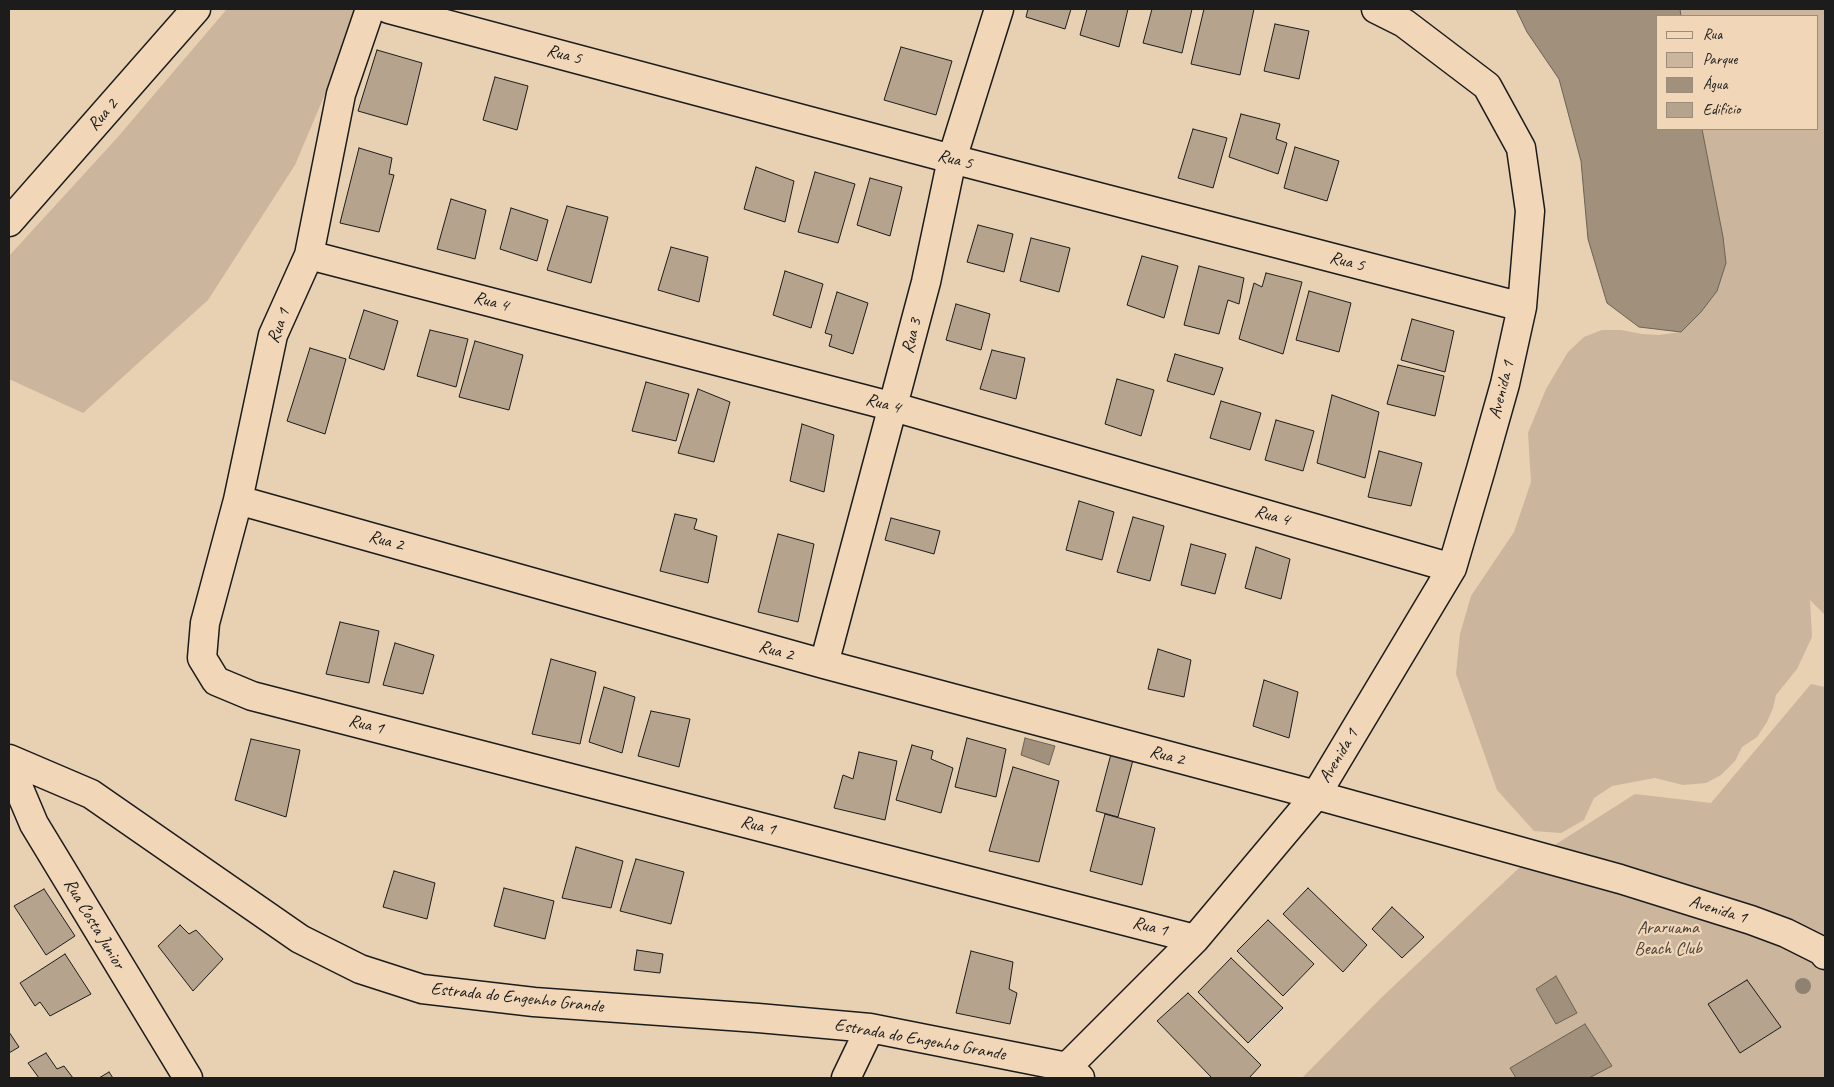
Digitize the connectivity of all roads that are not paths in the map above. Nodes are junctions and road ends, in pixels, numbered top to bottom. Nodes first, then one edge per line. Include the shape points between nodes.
1 (196, 9) edge
2 (370, 9) edge
3 (389, 9) edge
4 (999, 9) edge
5 (1376, 9) edge
6 (952, 159) junction
7 (9, 222) edge
8 (309, 255) junction
9 (1522, 307) junction
10 (894, 406) junction
11 (238, 500) junction
12 (1452, 568) junction
13 (824, 664) junction
14 (9, 759) edge
15 (9, 765) edge
16 (1316, 796) junction
17 (1195, 939) junction
18 (1825, 955) edge
19 (870, 1028) junction
20 (1073, 1073) edge
21 (188, 1078) edge
22 (846, 1078) edge

1 - 7 street, Rua 2
2 - 8 street, Rua 1 via 341,94
3 - 6 street, Rua 5
4 - 6 street, Rua 3
5 - 9 street, Avenida 1 via 1404,23 1487,86 1521,148 1530,211
6 - 9 street, Rua 5
6 - 10 street, Rua 3 via 926,282
8 - 10 street, Rua 4
8 - 11 street, Rua 1 via 274,335
9 - 12 street, Avenida 1 via 1505,384
10 - 12 street, Rua 4
10 - 13 street, Rua 3
11 - 13 street, Rua 2
11 - 17 street, Rua 1 via 205,623 202,658 216,681 252,696
12 - 16 street, Avenida 1
13 - 16 street, Rua 2
14 - 19 street, Estrada do Engenho Grande via 90,794 300,939 360,969 422,989 534,1002
15 - 21 street, Rua Costa Junior via 34,824
16 - 17 street, Avenida 1
16 - 18 street, Avenida 1 via 1620,879 1742,917 1786,933
17 - 20 street, Avenida 1
19 - 20 street, Estrada do Engenho Grande
19 - 22 street

